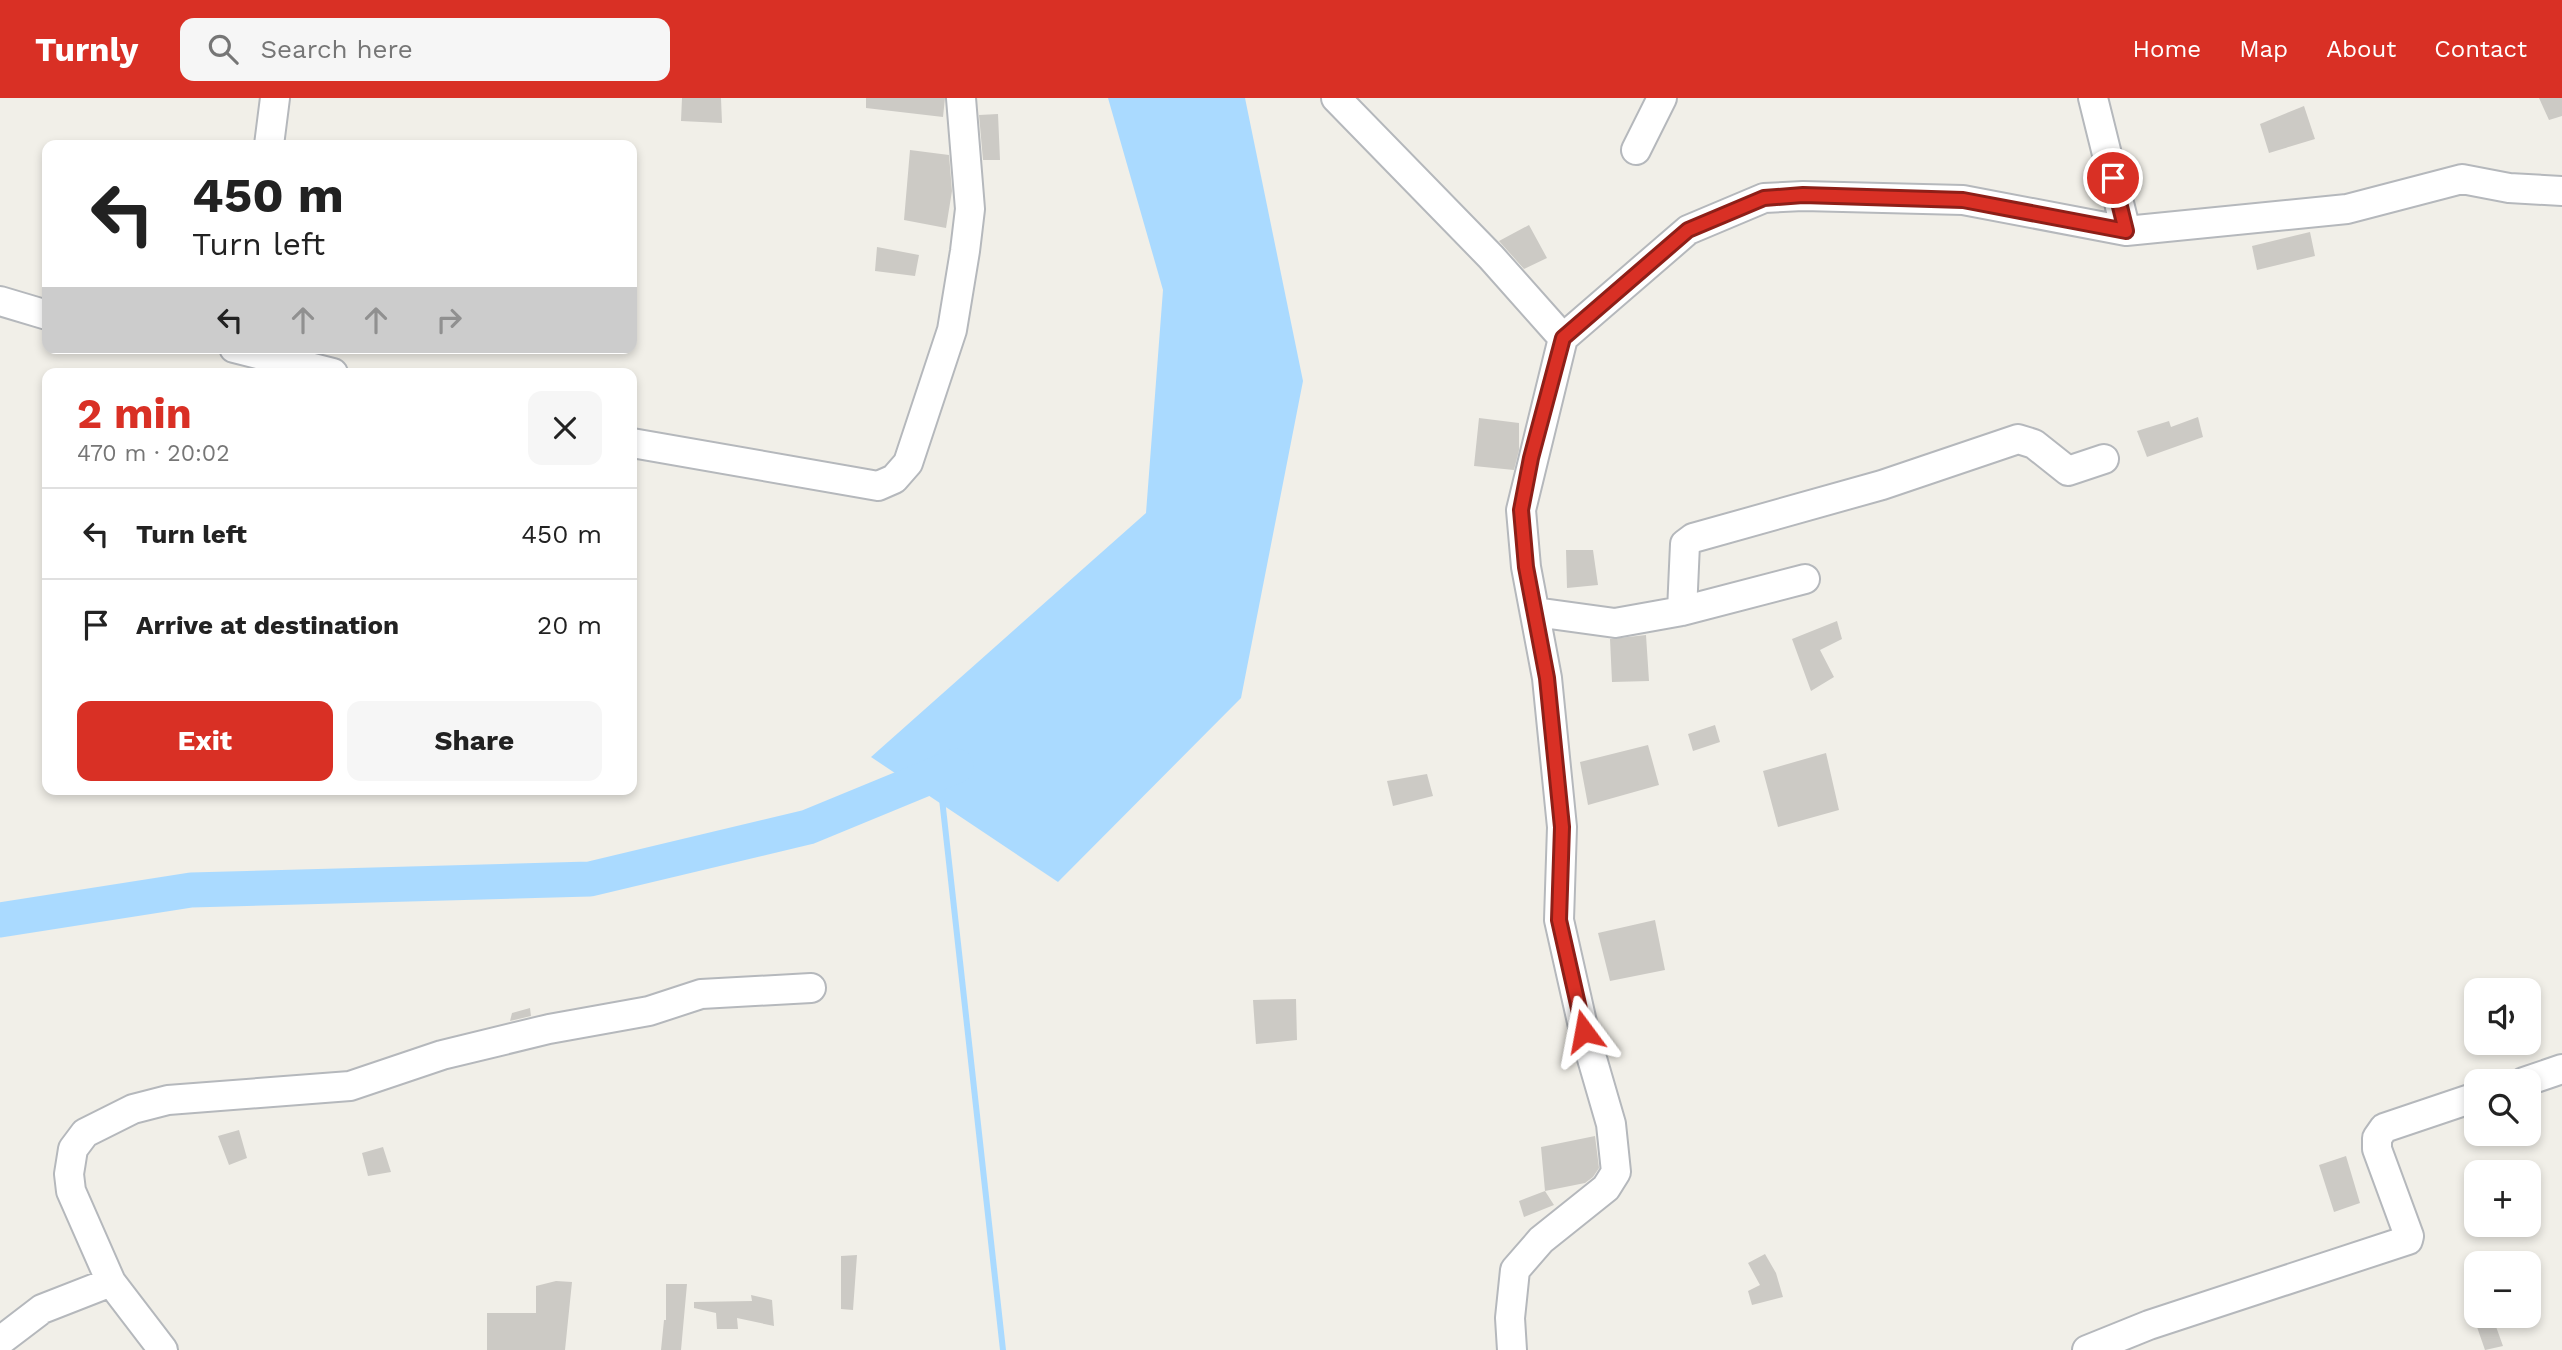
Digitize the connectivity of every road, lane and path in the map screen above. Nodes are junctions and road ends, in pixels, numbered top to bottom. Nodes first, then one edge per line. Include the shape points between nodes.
1 (275, 98) edge
2 (961, 98) edge
3 (1336, 98) edge
4 (1662, 98) edge
5 (2093, 98) edge
6 (270, 140) edge
7 (1636, 150) dead end
8 (2562, 191) edge
9 (2126, 231) junction
10 (0, 301) edge
11 (42, 313) edge
12 (1563, 338) junction
13 (262, 354) edge
14 (313, 368) edge
15 (637, 444) edge
16 (2104, 459) dead end
17 (1805, 579) dead end
18 (1682, 611) junction
19 (1535, 612) junction
20 (811, 988) dead end
21 (2562, 1069) edge
22 (2541, 1076) edge
23 (2464, 1101) edge
24 (111, 1282) junction
25 (0, 1341) edge
26 (163, 1350) edge
27 (1512, 1350) edge
28 (2087, 1350) edge

1 - 6 street
2 - 15 street via 970,209 953,330 908,463 894,479 878,486
3 - 12 street
4 - 7 street
5 - 9 street
8 - 9 street via 2462,179 2347,209
9 - 12 street via 1963,200 1764,198 1688,230
10 - 11 street
12 - 19 street via 1521,510
13 - 14 street
16 - 18 street via 2068,471 2034,444 2018,439 1882,485 1693,538 1685,544
17 - 18 street
18 - 19 street via 1615,623
19 - 27 street via 1547,678 1562,827 1559,920 1611,1124 1616,1172 1606,1188 1541,1241 1515,1270
20 - 24 street via 701,994 649,1010 442,1055 350,1086 168,1100 134,1109 85,1133 73,1149 69,1174 71,1191
21 - 22 street
23 - 28 street via 2384,1128 2377,1138 2408,1240 2175,1316
24 - 25 street via 42,1309
24 - 26 street

